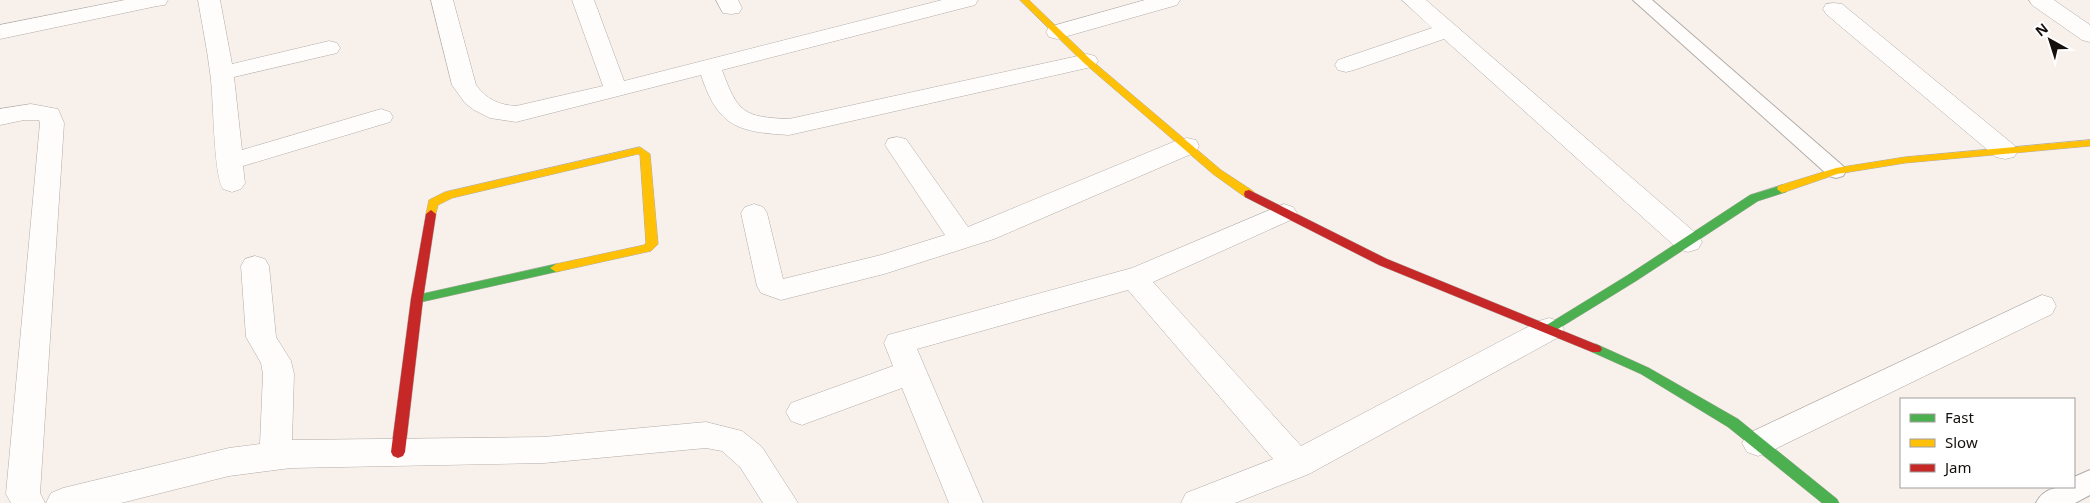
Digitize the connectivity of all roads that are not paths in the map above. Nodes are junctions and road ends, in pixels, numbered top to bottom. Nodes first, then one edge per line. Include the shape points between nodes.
1 (157, 0) edge
2 (209, 0) edge
3 (442, 0) edge
4 (583, 0) edge
5 (967, 0) edge
6 (1024, 0) edge
7 (1169, 0) edge
8 (1413, 0) edge
9 (1642, 0) edge
10 (2040, 0) edge
11 (1834, 9) dead end
12 (1447, 30) junction
13 (0, 32) edge
14 (1057, 32) junction
15 (2090, 35) edge
16 (329, 48) dead end
17 (1087, 61) junction
18 (709, 65) junction
19 (1346, 65) dead end
20 (222, 73) junction
21 (616, 90) junction
22 (0, 117) edge
23 (382, 117) dead end
24 (2090, 143) edge
25 (897, 145) dead end
26 (1187, 146) junction
27 (2005, 151) junction
28 (1836, 171) junction
29 (1284, 213) junction
30 (754, 214) dead end
31 (962, 239) junction
32 (1688, 242) junction
33 (255, 266) dead end
34 (1140, 276) junction
35 (417, 299) junction
36 (2042, 306) dead end
37 (1550, 329) junction
38 (911, 372) junction
39 (802, 412) dead end
40 (1758, 443) junction
41 (398, 452) junction
42 (275, 456) junction
43 (1297, 464) junction
44 (2090, 482) edge
45 (28, 503) edge
46 (63, 503) edge
47 (781, 503) edge
48 (966, 503) edge
49 (1198, 503) edge
50 (1832, 503) edge
51 (2050, 503) edge

1 - 13 street
2 - 20 street
3 - 21 street via 464,85 482,105 499,113 516,114
4 - 21 street
5 - 18 street
6 - 14 street
7 - 14 street
8 - 12 street
9 - 28 lane
10 - 15 street
11 - 27 street
12 - 19 street
12 - 32 street
14 - 17 street
16 - 20 street
17 - 18 street via 789,127 765,126 740,119 725,106
17 - 26 street
18 - 21 street
20 - 23 street via 231,172
22 - 45 street via 27,111 42,112 50,114 52,123 23,494
24 - 27 street
25 - 31 street
26 - 29 street via 1217,172
26 - 31 street
27 - 28 street via 1905,160
28 - 32 street via 1754,198
29 - 34 street
29 - 37 street via 1383,262
30 - 31 street via 771,286 781,290 884,264
32 - 37 street
33 - 42 street via 261,337 274,356 278,374
34 - 38 street via 899,343
34 - 43 street via 1139,284
35 - 35 street via 647,248 652,244 645,154 640,150 440,198 433,203
35 - 41 street
36 - 40 street
37 - 40 street via 1645,371 1733,423
37 - 43 street
38 - 39 street
38 - 48 street
40 - 50 street
41 - 42 street
41 - 47 street via 544,450 706,435 731,440 751,457
42 - 46 street via 229,462
43 - 49 street
44 - 51 lane

